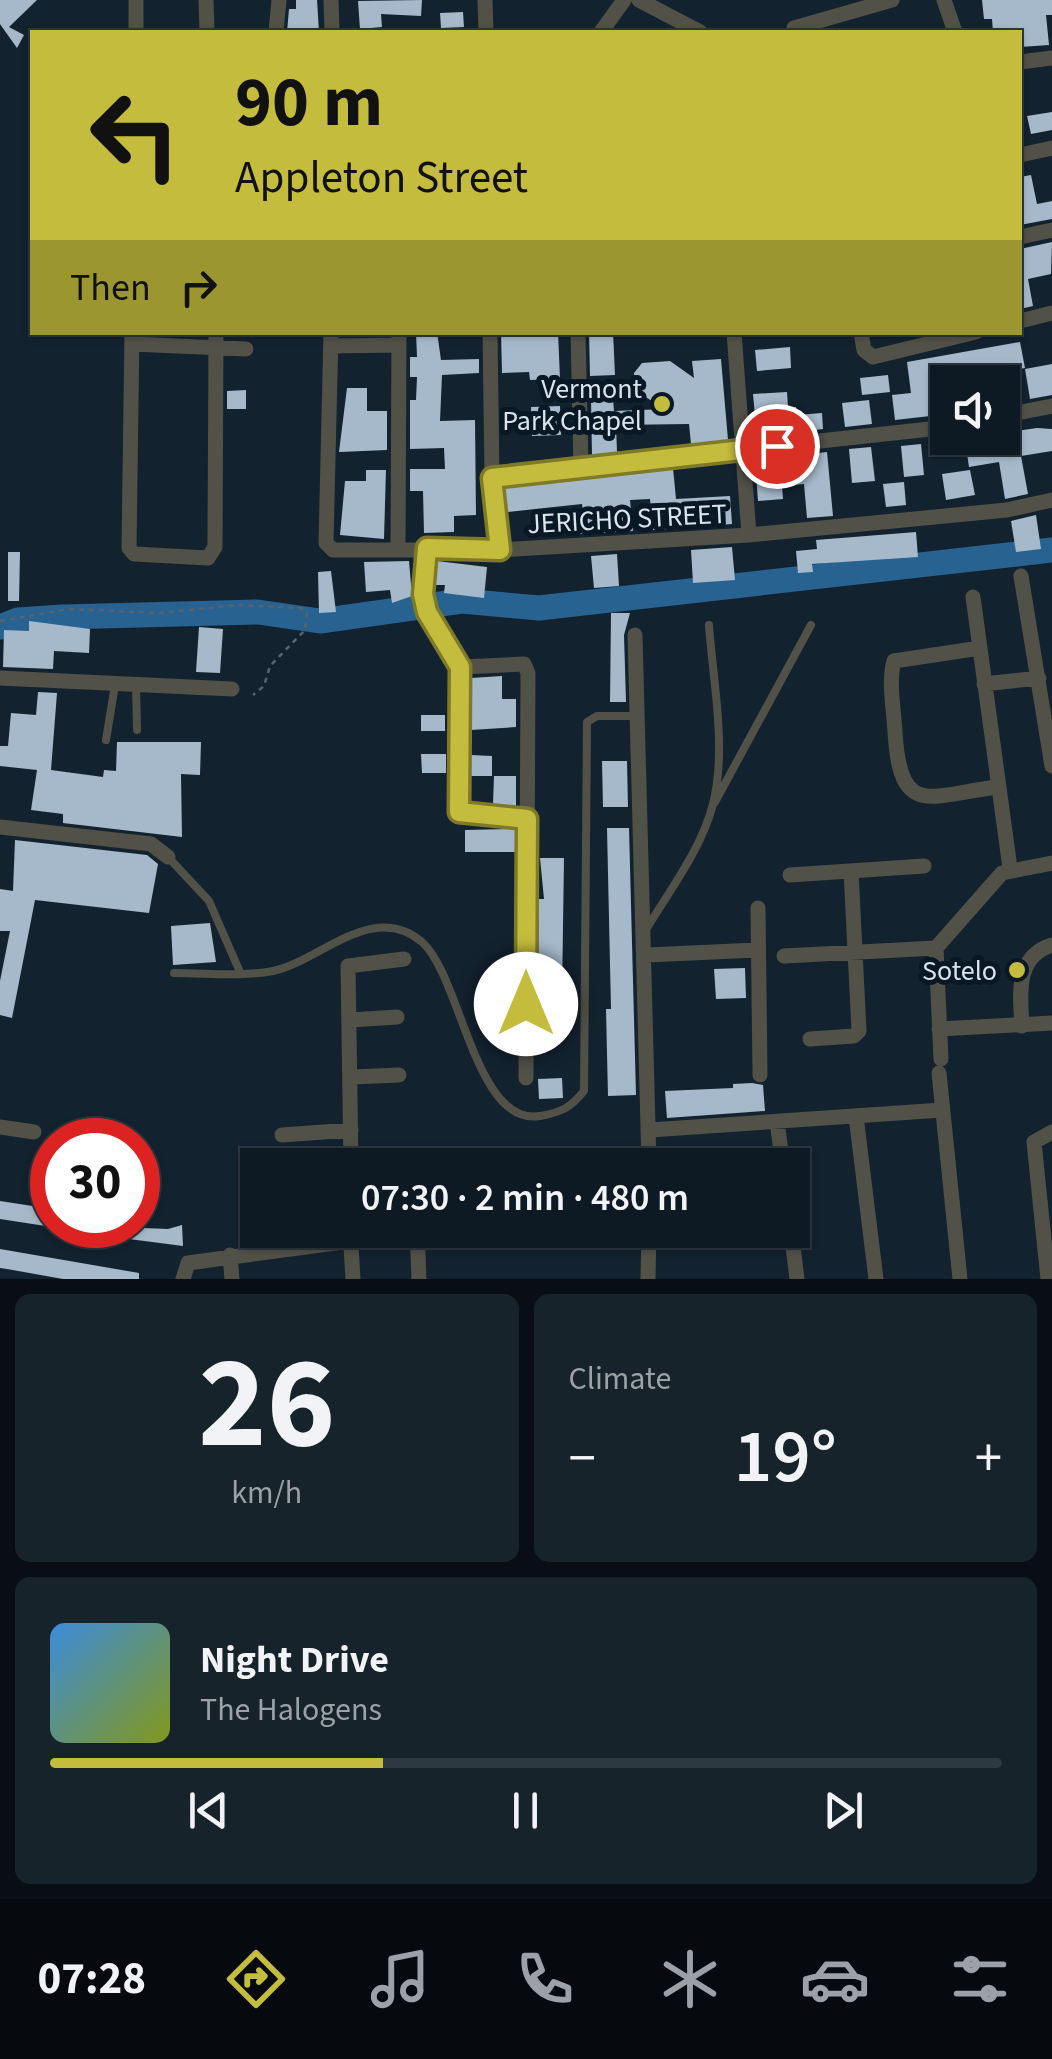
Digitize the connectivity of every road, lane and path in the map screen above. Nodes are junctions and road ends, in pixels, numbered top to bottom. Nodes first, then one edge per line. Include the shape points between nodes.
1 (136, 0) edge
2 (206, 0) edge
3 (279, 0) edge
4 (331, 0) edge
5 (485, 0) edge
6 (624, 0) edge
7 (639, 0) edge
8 (892, 0) edge
9 (944, 0) edge
10 (794, 28) dead end
11 (136, 30) edge
12 (207, 30) edge
13 (276, 30) edge
14 (332, 30) edge
15 (486, 30) edge
16 (602, 30) edge
17 (696, 30) edge
18 (954, 30) edge
19 (1052, 58) edge
20 (1022, 62) edge
21 (1052, 148) edge
22 (1022, 155) edge
23 (1052, 230) edge
24 (1022, 237) edge
25 (1052, 314) edge
26 (1022, 322) edge
27 (490, 335) edge
28 (578, 335) edge
29 (734, 335) edge
30 (862, 335) edge
31 (964, 335) edge
32 (132, 338) edge
33 (331, 339) edge
34 (399, 339) edge
35 (217, 340) edge
36 (246, 348) dead end
37 (1052, 406) edge
38 (1020, 412) edge
39 (930, 429) edge
40 (742, 450) junction
41 (581, 469) junction
42 (492, 478) junction
43 (1052, 500) edge
44 (749, 536) junction
45 (398, 547) junction
46 (427, 548) junction
47 (500, 550) junction
48 (1022, 576) dead end
49 (973, 598) dead end
50 (0, 622) edge
51 (709, 625) dead end
52 (811, 625) dead end
53 (635, 635) dead end
54 (980, 648) junction
55 (460, 667) junction
56 (0, 678) edge
57 (1039, 678) junction
58 (115, 684) junction
59 (136, 684) junction
60 (984, 684) junction
61 (232, 690) dead end
62 (254, 695) dead end
63 (638, 716) junction
64 (137, 730) dead end
65 (106, 740) dead end
66 (1052, 766) edge
67 (997, 787) junction
68 (713, 805) junction
69 (527, 819) junction
70 (0, 828) edge
71 (168, 857) joint
72 (1052, 863) edge
73 (924, 866) dead end
74 (1010, 868) junction
75 (851, 872) junction
76 (790, 874) dead end
77 (758, 908) dead end
78 (646, 929) junction
79 (1052, 945) edge
80 (936, 948) junction
81 (757, 950) junction
82 (855, 953) junction
83 (647, 955) junction
84 (784, 956) dead end
85 (404, 959) dead end
86 (240, 972) junction
87 (174, 973) dead end
88 (397, 1016) dead end
89 (351, 1020) junction
90 (1052, 1023) edge
91 (1022, 1026) junction
92 (939, 1029) junction
93 (810, 1039) dead end
94 (399, 1075) dead end
95 (760, 1075) dead end
96 (352, 1077) junction
97 (526, 1078) dead end
98 (942, 1110) junction
99 (856, 1116) junction
100 (777, 1122) junction
101 (0, 1127) edge
102 (351, 1130) junction
103 (650, 1130) junction
104 (30, 1131) edge
105 (1052, 1132) edge
106 (282, 1136) dead end
107 (350, 1148) edge
108 (649, 1148) edge
109 (781, 1148) edge
110 (1048, 1233) edge
111 (272, 1248) edge
112 (351, 1248) edge
113 (417, 1248) edge
114 (648, 1248) edge
115 (793, 1248) edge
116 (230, 1255) junction
117 (183, 1279) edge
118 (232, 1279) edge
119 (353, 1279) edge
120 (418, 1279) edge
121 (648, 1279) edge
122 (797, 1279) edge
123 (876, 1279) edge
124 (960, 1279) edge
125 (1048, 1279) edge

1 - 11 street
2 - 12 street
3 - 13 street
4 - 14 street
5 - 15 street
6 - 16 street
7 - 17 street
8 - 10 street
9 - 18 street
19 - 20 street
21 - 22 street
23 - 24 street
25 - 26 street
27 - 42 street
28 - 41 street
29 - 40 street
30 - 31 street via 864,350 873,356
32 - 35 street
32 - 35 street via 134,554 213,555
33 - 34 street
33 - 45 street, JERICHO STREET via 326,543 333,550
34 - 45 street
35 - 36 street
37 - 38 street
39 - 40 street
40 - 41 street
40 - 44 street
41 - 42 street
42 - 47 street
43 - 44 street, JERICHO STREET
44 - 47 street, JERICHO STREET
45 - 46 street, JERICHO STREET
46 - 47 street, JERICHO STREET
46 - 55 street via 427,612
48 - 57 street
49 - 54 street
50 - 62 path via 69,609 301,608 307,613 298,639 270,666
51 - 68 lane via 718,755
52 - 68 lane
53 - 63 street
54 - 60 street
54 - 67 street via 894,661 898,776 926,796
55 - 69 street via 459,812
55 - 69 street via 527,668
56 - 58 street
57 - 60 street
57 - 66 street
58 - 59 street
58 - 65 lane
59 - 61 street
59 - 64 lane
60 - 67 street
63 - 78 street
63 - 86 lane via 586,722 584,1091 568,1111 533,1117 508,1109 490,1085 436,962 422,942 394,930 358,930 293,966
67 - 74 street
68 - 78 lane
69 - 97 street
70 - 71 street via 151,844
71 - 86 lane via 209,901
72 - 74 street
73 - 75 street
74 - 80 street
75 - 76 street
75 - 82 street
77 - 81 street
78 - 83 street
79 - 91 street via 1029,962 1019,980
80 - 82 street
80 - 92 street
81 - 83 street
81 - 95 street
82 - 84 street
82 - 93 street via 858,1035
83 - 103 street
85 - 89 street via 348,966
86 - 87 lane
88 - 89 street
89 - 96 street
90 - 91 street
91 - 92 street
92 - 98 street
94 - 96 street
96 - 102 street
98 - 99 street
98 - 124 street
99 - 100 street
99 - 123 street
100 - 103 street
100 - 109 street
101 - 104 street
102 - 106 street
102 - 107 street
103 - 108 street
105 - 110 street via 1034,1142
110 - 125 street
111 - 116 street
112 - 119 street
113 - 120 street
114 - 121 street
115 - 122 street
116 - 117 street via 188,1263
116 - 118 street

